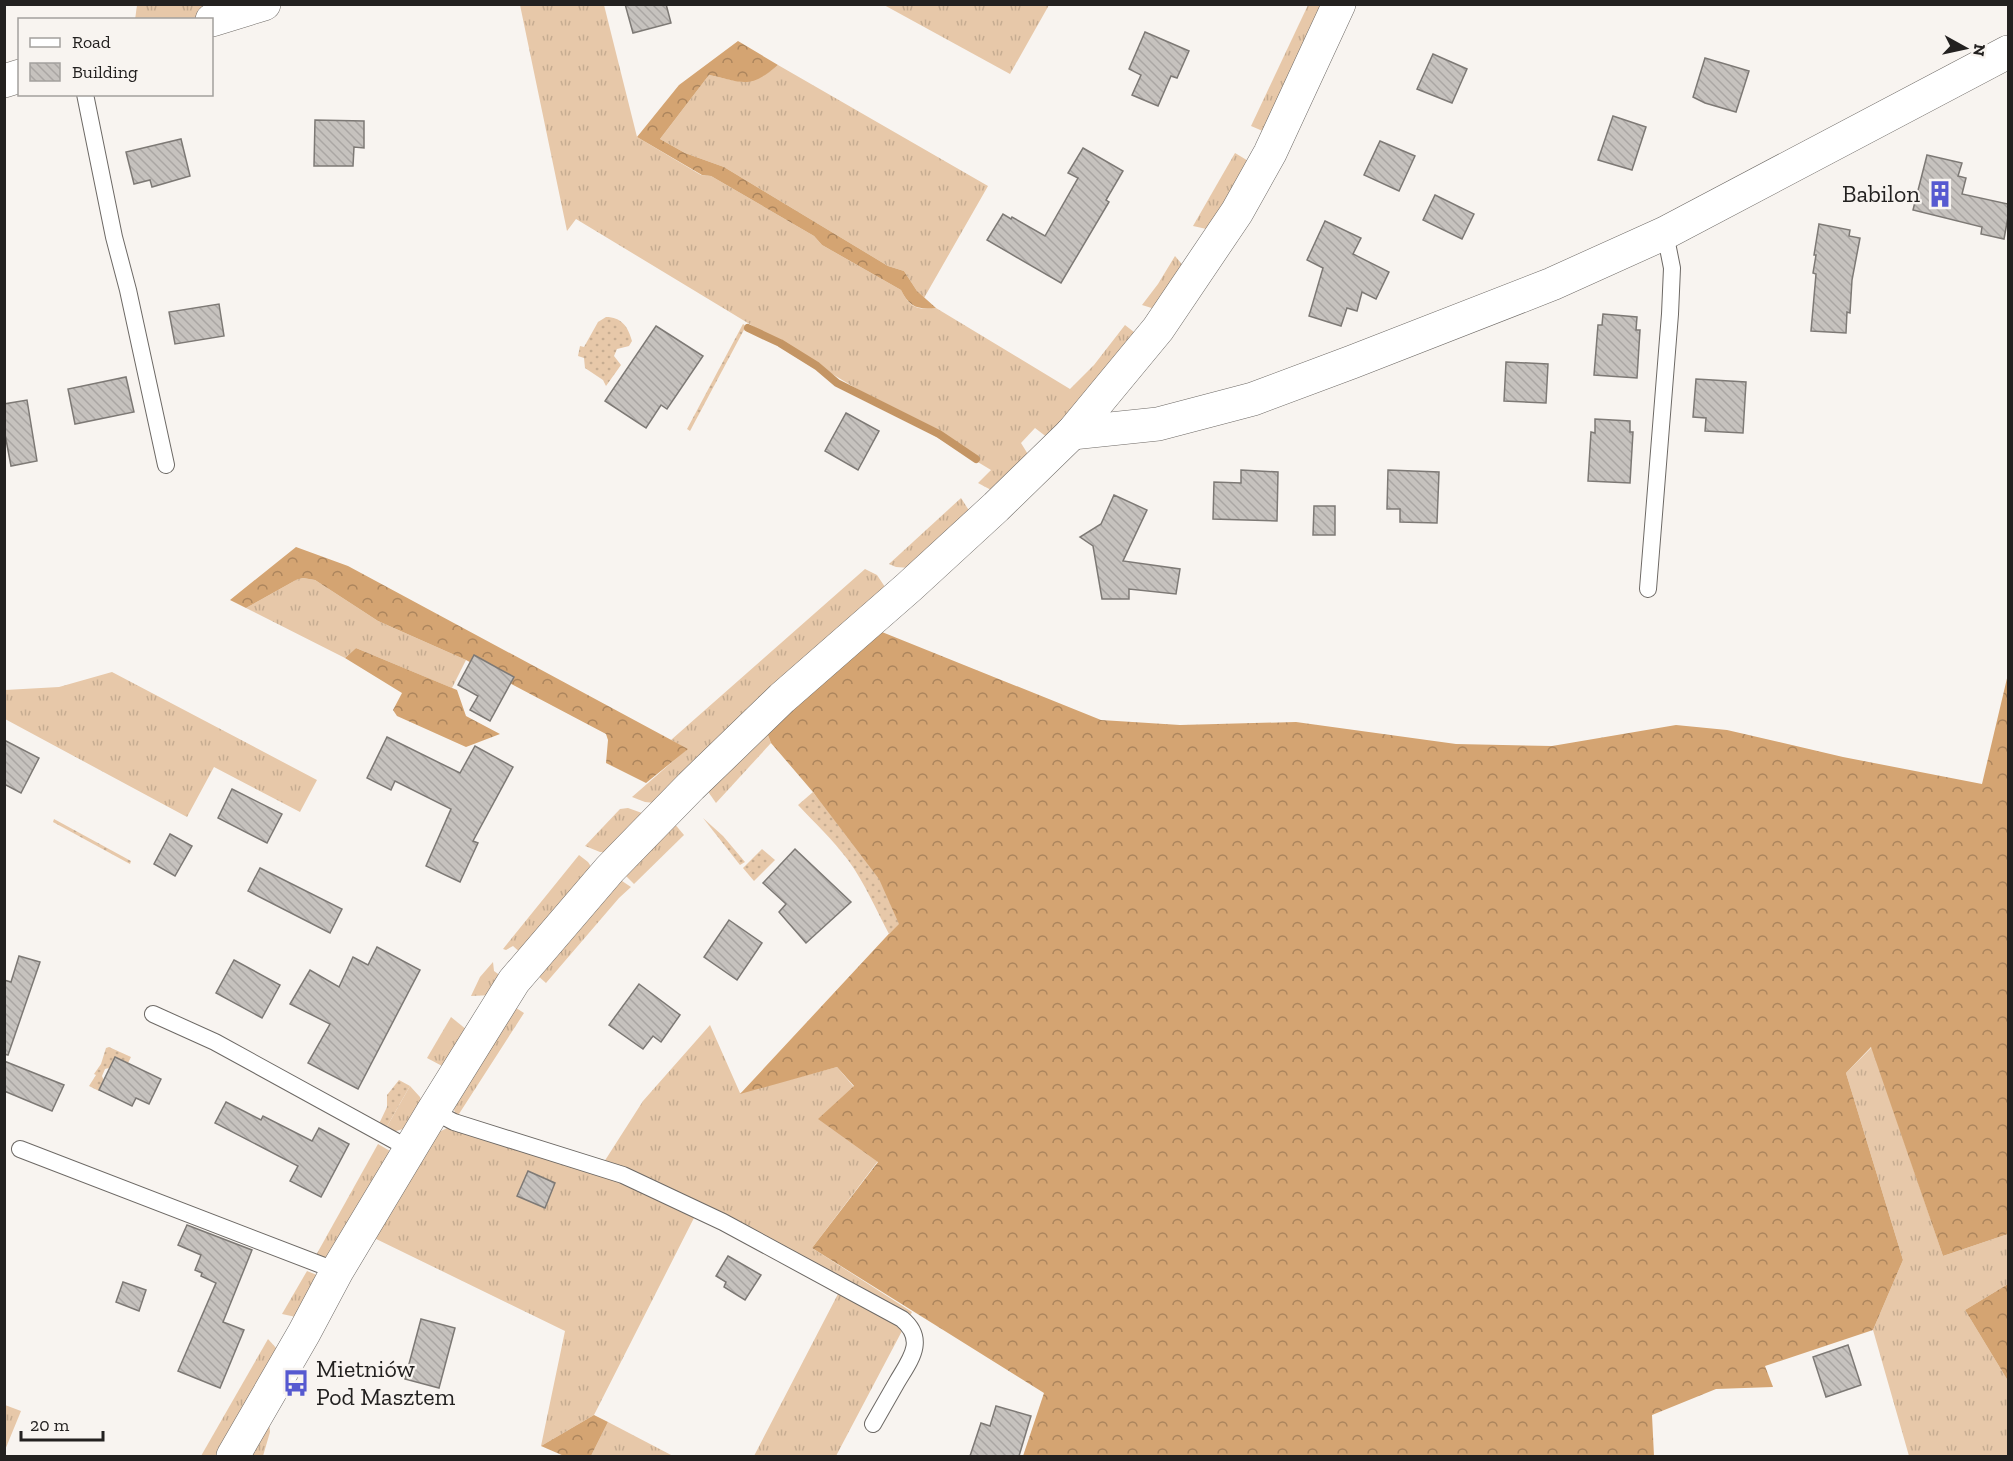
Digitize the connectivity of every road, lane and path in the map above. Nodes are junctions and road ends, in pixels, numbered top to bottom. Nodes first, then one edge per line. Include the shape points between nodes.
1 (264, 4) edge
2 (1340, 4) edge
3 (213, 20) edge
4 (2008, 52) edge
5 (85, 96) edge
6 (1665, 233) junction
7 (1072, 433) junction
8 (166, 465) dead end
9 (1648, 589) dead end
10 (153, 1014) dead end
11 (433, 1111) junction
12 (20, 1149) dead end
13 (410, 1149) junction
14 (337, 1271) junction
15 (873, 1424) dead end
16 (234, 1456) edge

1 - 3 street
2 - 7 street via 1270,153 1237,212 1158,329
4 - 6 street
5 - 8 lane
6 - 7 street via 1552,284 1253,399 1158,424
6 - 9 lane via 1672,268 1671,302
7 - 11 street via 909,587 782,698 610,869 514,981
10 - 13 lane via 214,1042
11 - 13 street
11 - 15 lane via 454,1122 623,1175 723,1222 902,1319 914,1335 913,1356
12 - 14 lane
13 - 14 street
14 - 16 street

